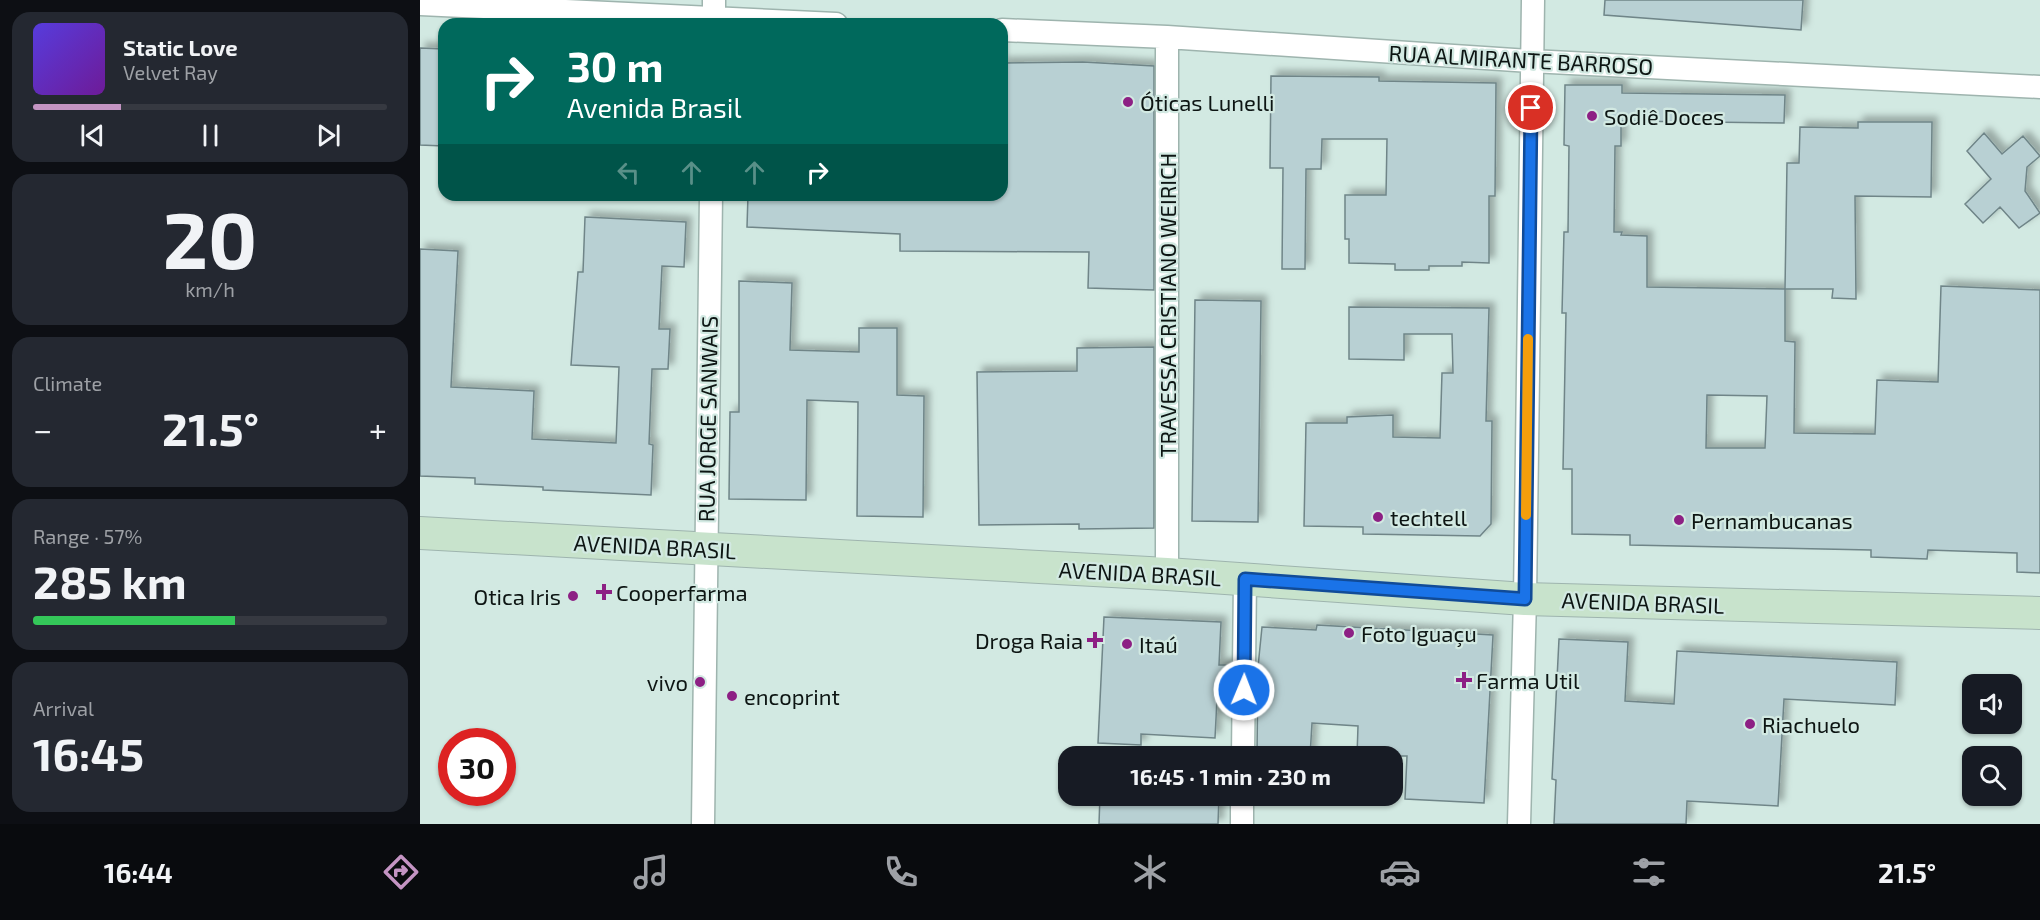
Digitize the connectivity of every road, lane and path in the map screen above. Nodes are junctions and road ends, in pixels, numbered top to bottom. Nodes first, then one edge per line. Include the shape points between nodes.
1 (1533, 0) edge
2 (420, 4) edge
3 (714, 14) edge
4 (763, 18) edge
5 (1008, 30) edge
6 (1167, 37) junction
7 (1532, 61) junction
8 (2040, 87) edge
9 (711, 201) edge
10 (420, 533) edge
11 (705, 549) junction
12 (1167, 574) junction
13 (1245, 579) junction
14 (1525, 599) junction
15 (2040, 613) edge
16 (1243, 746) edge
17 (1242, 806) edge
18 (703, 824) edge
19 (1242, 824) edge
20 (1519, 824) edge

1 - 7 street
2 - 3 street
3 - 4 street
5 - 6 street, RUA ALMIRANTE BARROSO
6 - 7 street, RUA ALMIRANTE BARROSO
6 - 12 street, TRAVESSA CRISTIANO WEIRICH
7 - 8 street, RUA ALMIRANTE BARROSO
7 - 14 street
9 - 11 street, RUA JORGE SANWAIS
10 - 11 street, AVENIDA BRASIL
11 - 12 street, AVENIDA BRASIL
11 - 18 street, RUA JORGE SANWAIS
12 - 13 street, AVENIDA BRASIL
13 - 14 street, AVENIDA BRASIL
13 - 16 street
14 - 15 street, AVENIDA BRASIL
14 - 20 street
17 - 19 street

